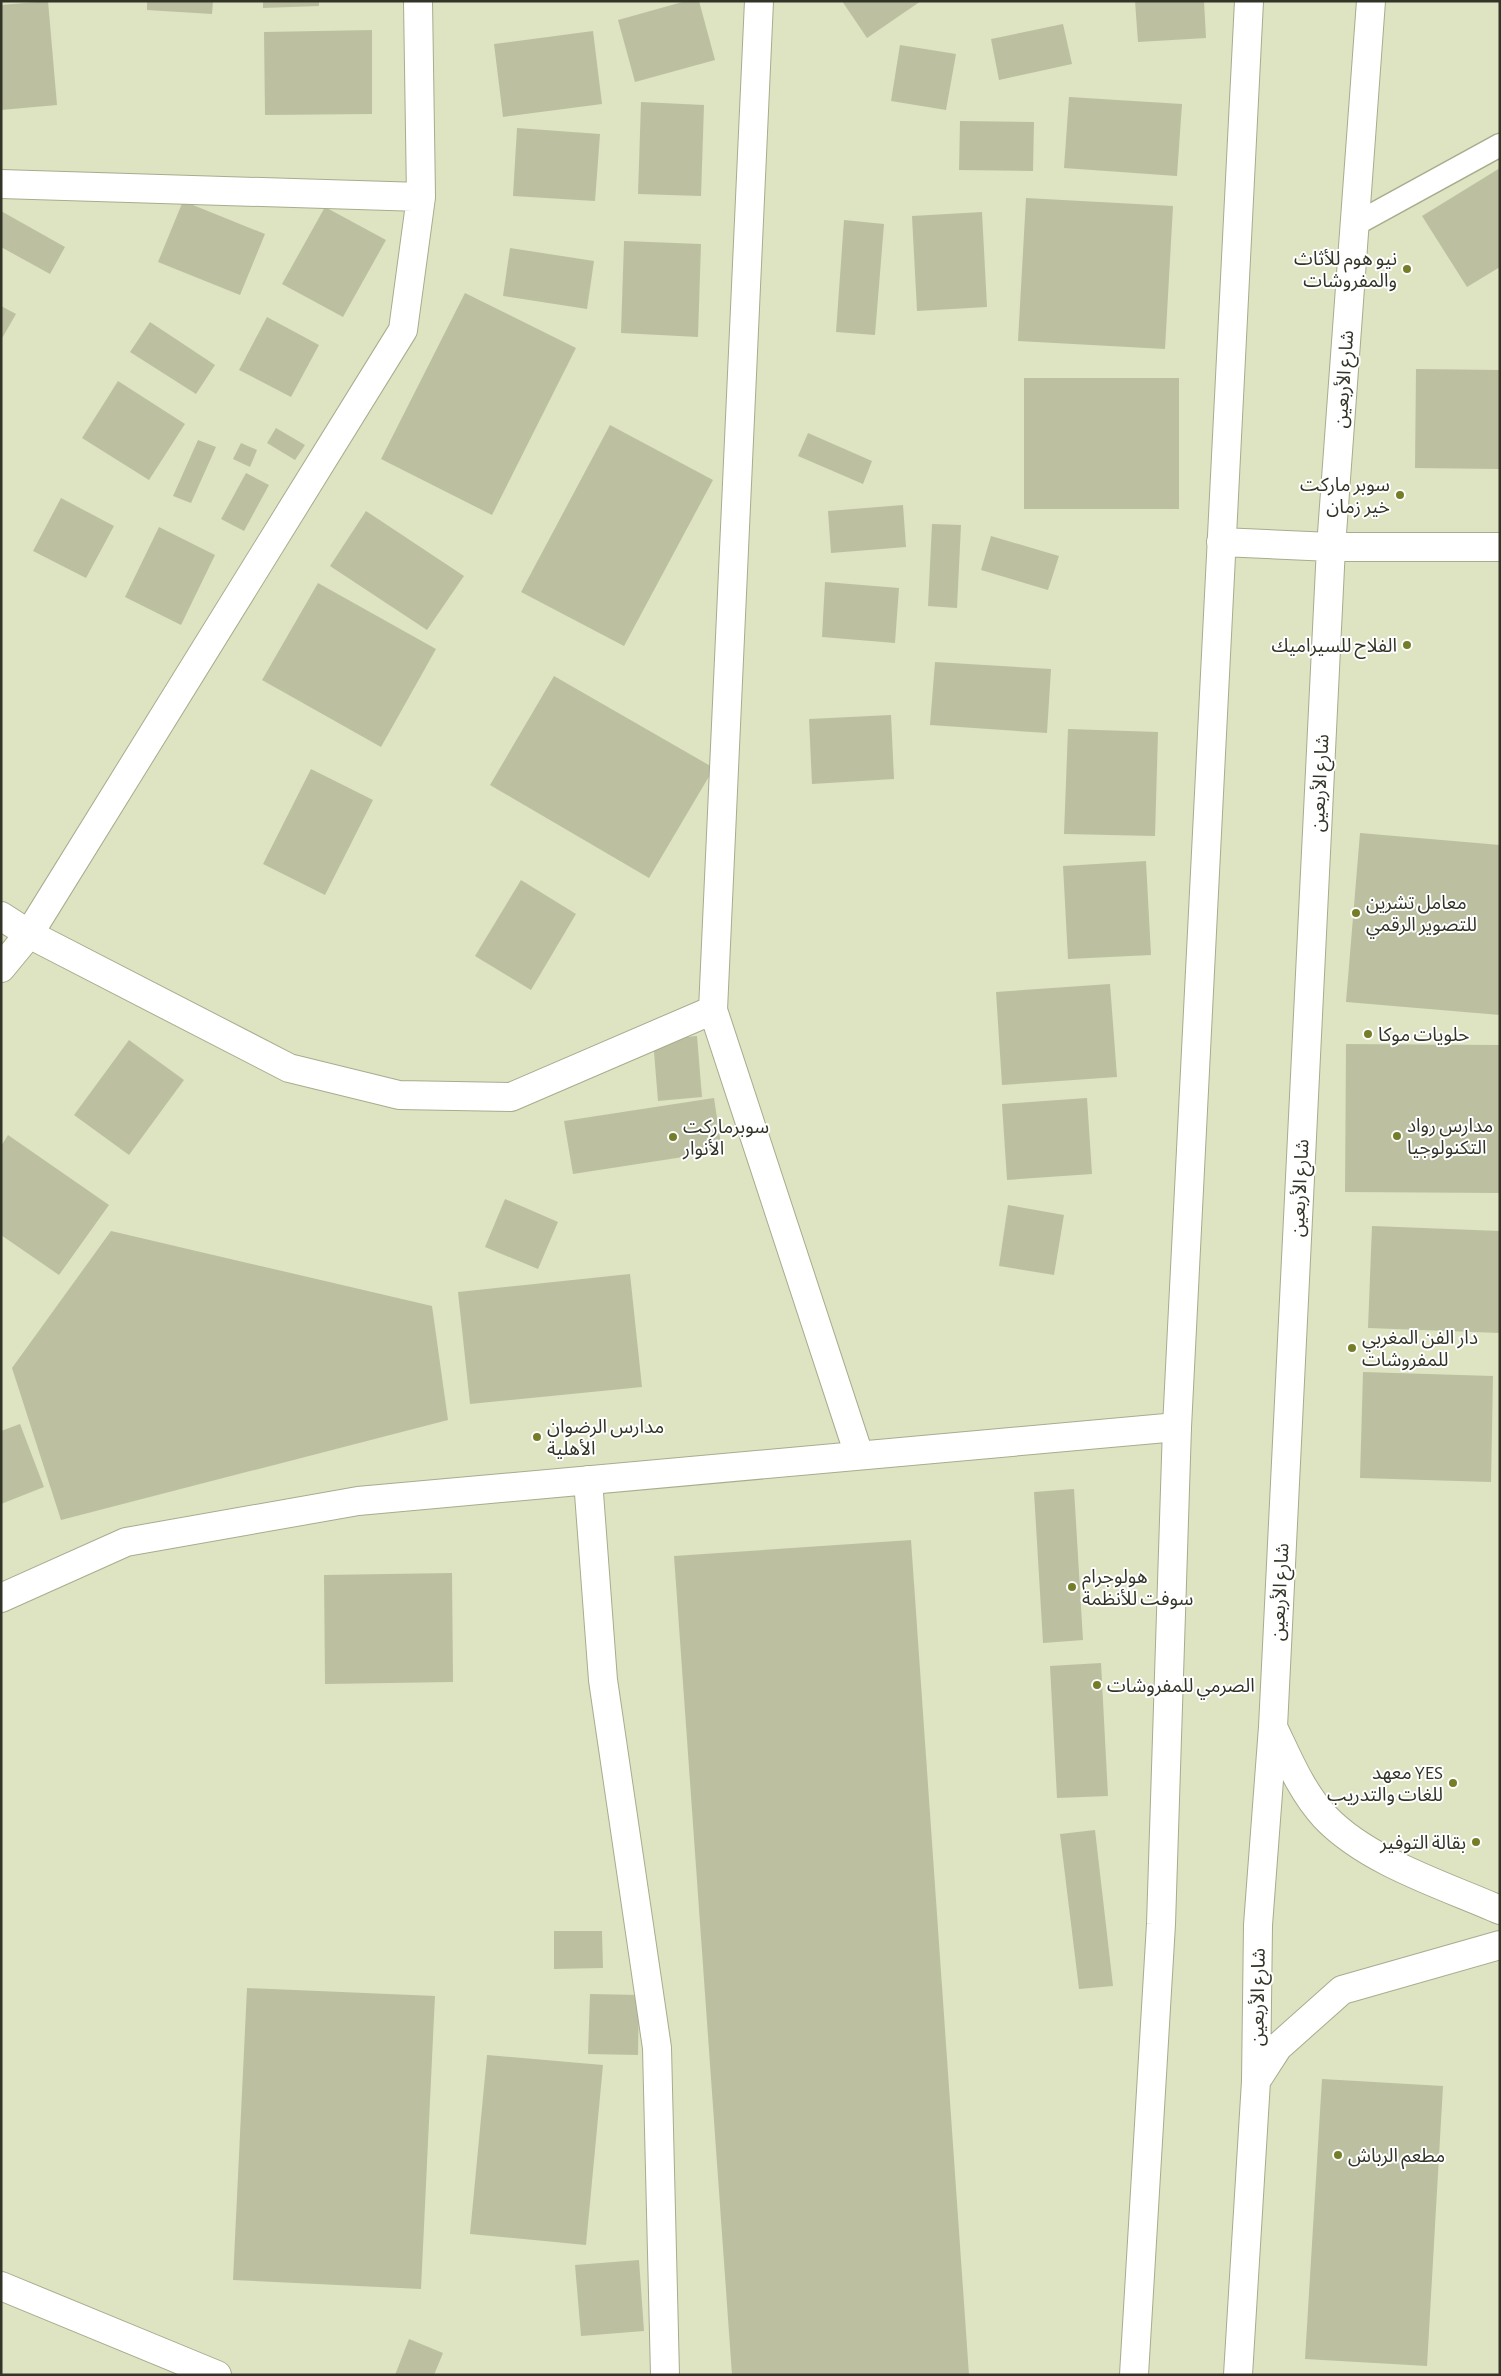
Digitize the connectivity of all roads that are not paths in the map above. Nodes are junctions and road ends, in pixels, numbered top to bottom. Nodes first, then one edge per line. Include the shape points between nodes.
1 (418, 1) edge
2 (759, 1) edge
3 (1249, 1) edge
4 (1371, 1) edge
5 (1500, 145) edge
6 (1, 184) edge
7 (421, 197) junction
8 (1354, 225) junction
9 (1221, 542) junction
10 (1500, 546) edge
11 (1331, 547) junction
12 (1, 916) edge
13 (29, 934) junction
14 (1, 968) edge
15 (713, 1010) junction
16 (1177, 1427) junction
17 (859, 1455) junction
18 (588, 1480) junction
19 (1, 1598) edge
20 (1272, 1727) junction
21 (1500, 1910) edge
22 (1500, 1945) edge
23 (1256, 2081) junction
24 (1, 2286) edge
25 (217, 2375) edge
26 (665, 2375) edge
27 (1134, 2375) edge
28 (1238, 2375) edge

1 - 7 street
2 - 15 street
3 - 9 street
4 - 8 street, شارع الأربعين
5 - 8 lane
6 - 7 street
7 - 13 street via 404,330
8 - 11 street, شارع الأربعين
9 - 11 street
9 - 16 street
10 - 11 street
11 - 20 street, شارع الأربعين
12 - 13 street
13 - 14 street
13 - 15 street via 289,1068 399,1095 511,1097
15 - 17 street
16 - 17 street
16 - 27 street via 1161,1924
17 - 18 street
18 - 19 street via 358,1501 126,1542
18 - 26 street via 603,1680 658,2048
20 - 21 street via 1299,1781 1325,1817 1368,1852
20 - 23 street, شارع الأربعين via 1258,1925
22 - 23 street via 1342,1990 1278,2047
23 - 28 street, شارع الأربعين
24 - 25 street

